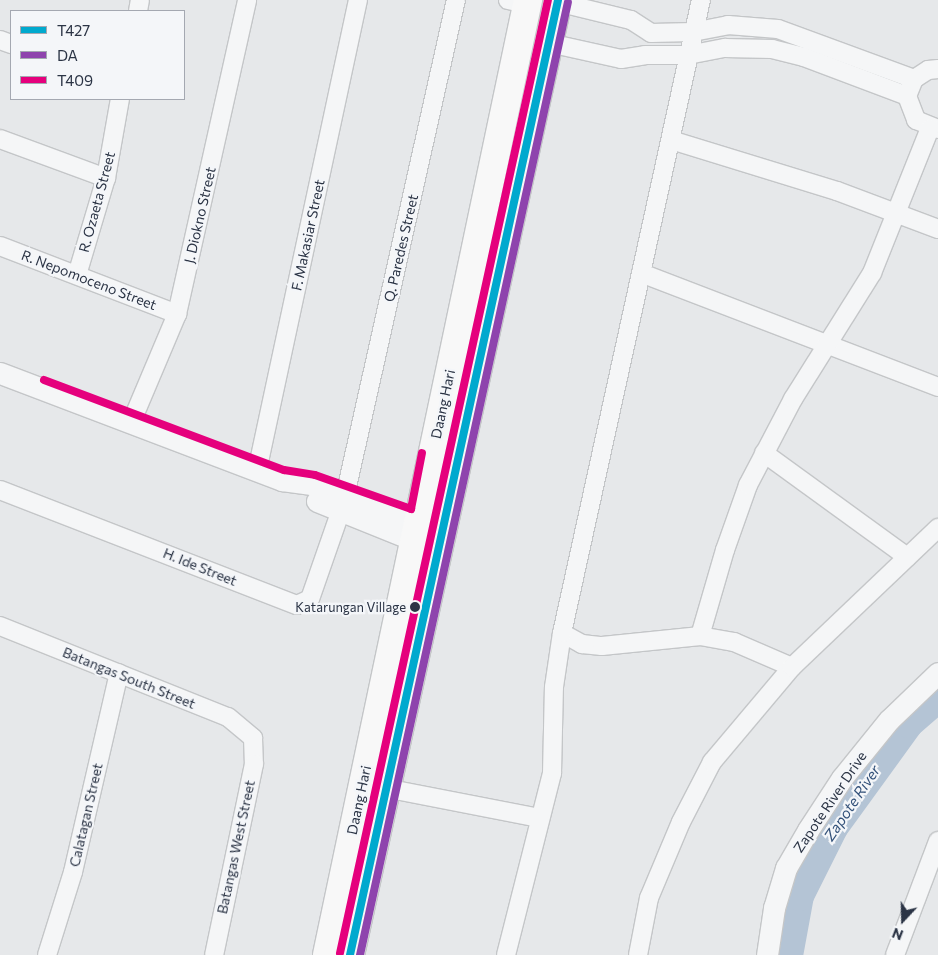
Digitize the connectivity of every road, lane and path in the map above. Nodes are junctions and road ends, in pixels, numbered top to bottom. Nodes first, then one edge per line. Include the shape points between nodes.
1 (247, 0) edge
2 (358, 0) edge
3 (456, 0) edge
4 (701, 0) edge
5 (521, 1) edge
6 (557, 1) edge
7 (693, 32) junction
8 (549, 43) junction
9 (688, 55) junction
10 (938, 69) edge
11 (914, 79) junction
12 (907, 96) junction
13 (120, 100) edge
14 (934, 128) edge
15 (0, 139) edge
16 (671, 140) junction
17 (106, 178) junction
18 (897, 213) junction
19 (938, 229) edge
20 (0, 246) edge
21 (641, 274) junction
22 (77, 275) junction
23 (177, 314) junction
24 (828, 346) junction
25 (0, 373) edge
26 (938, 387) edge
27 (131, 423) junction
28 (764, 453) junction
29 (257, 470) junction
30 (0, 490) edge
31 (343, 503) junction
32 (938, 528) edge
33 (416, 531) junction
34 (907, 558) junction
35 (0, 626) edge
36 (562, 632) junction
37 (700, 636) junction
38 (792, 667) junction
39 (119, 673) junction
40 (938, 673) edge
41 (253, 738) joint
42 (385, 788) junction
43 (540, 818) junction
44 (938, 842) edge
45 (47, 955) edge
46 (214, 955) edge
47 (327, 955) edge
48 (350, 955) edge
49 (506, 955) edge
50 (638, 955) edge
51 (767, 955) edge
52 (895, 955) edge

1 - 23 street, J. Diokno Street
2 - 29 street, F. Makasiar Street
3 - 31 street, Q. Paredes Street
4 - 7 street
5 - 33 main road, Daang Hari
6 - 7 street via 631,20 651,33
6 - 8 main road, Daang Hari
7 - 9 street
7 - 11 street via 728,25 778,29
8 - 9 street via 621,59 645,55
8 - 42 main road, Daang Hari
9 - 12 street via 725,48 772,49 804,57
9 - 16 street
10 - 11 street via 928,70
11 - 12 street
12 - 14 street via 910,113
13 - 17 street, R. Ozaeta Street
14 - 18 street
15 - 17 street
16 - 18 street
16 - 21 street
17 - 22 street, R. Ozaeta Street
18 - 19 street
18 - 24 street via 872,273
20 - 22 street, R. Nepomoceno Street
21 - 24 street
21 - 36 street
22 - 23 street, R. Nepomoceno Street
23 - 27 street, J. Diokno Street
24 - 26 street
24 - 28 street via 793,399
25 - 27 street
27 - 29 street
28 - 34 street
28 - 37 street via 724,550
29 - 31 street via 282,480 312,484
30 - 31 street, H. Ide Street via 297,605 310,599
31 - 33 street
32 - 34 street
33 - 47 main road, Daang Hari
34 - 38 street
35 - 39 street, Batangas South Street
36 - 37 street via 582,644 602,646
36 - 43 street via 554,686 552,773
37 - 38 street via 734,642
38 - 50 street via 708,771 680,822 648,898
39 - 41 street, Batangas South Street via 228,717
39 - 45 street, Calatagan Street via 73,872
40 - 51 street, Zapote River Drive via 889,720 842,778 808,830 786,868 774,908
41 - 46 street, Batangas West Street via 254,764
42 - 43 street
42 - 48 main road, Daang Hari
43 - 49 street
44 - 52 street

